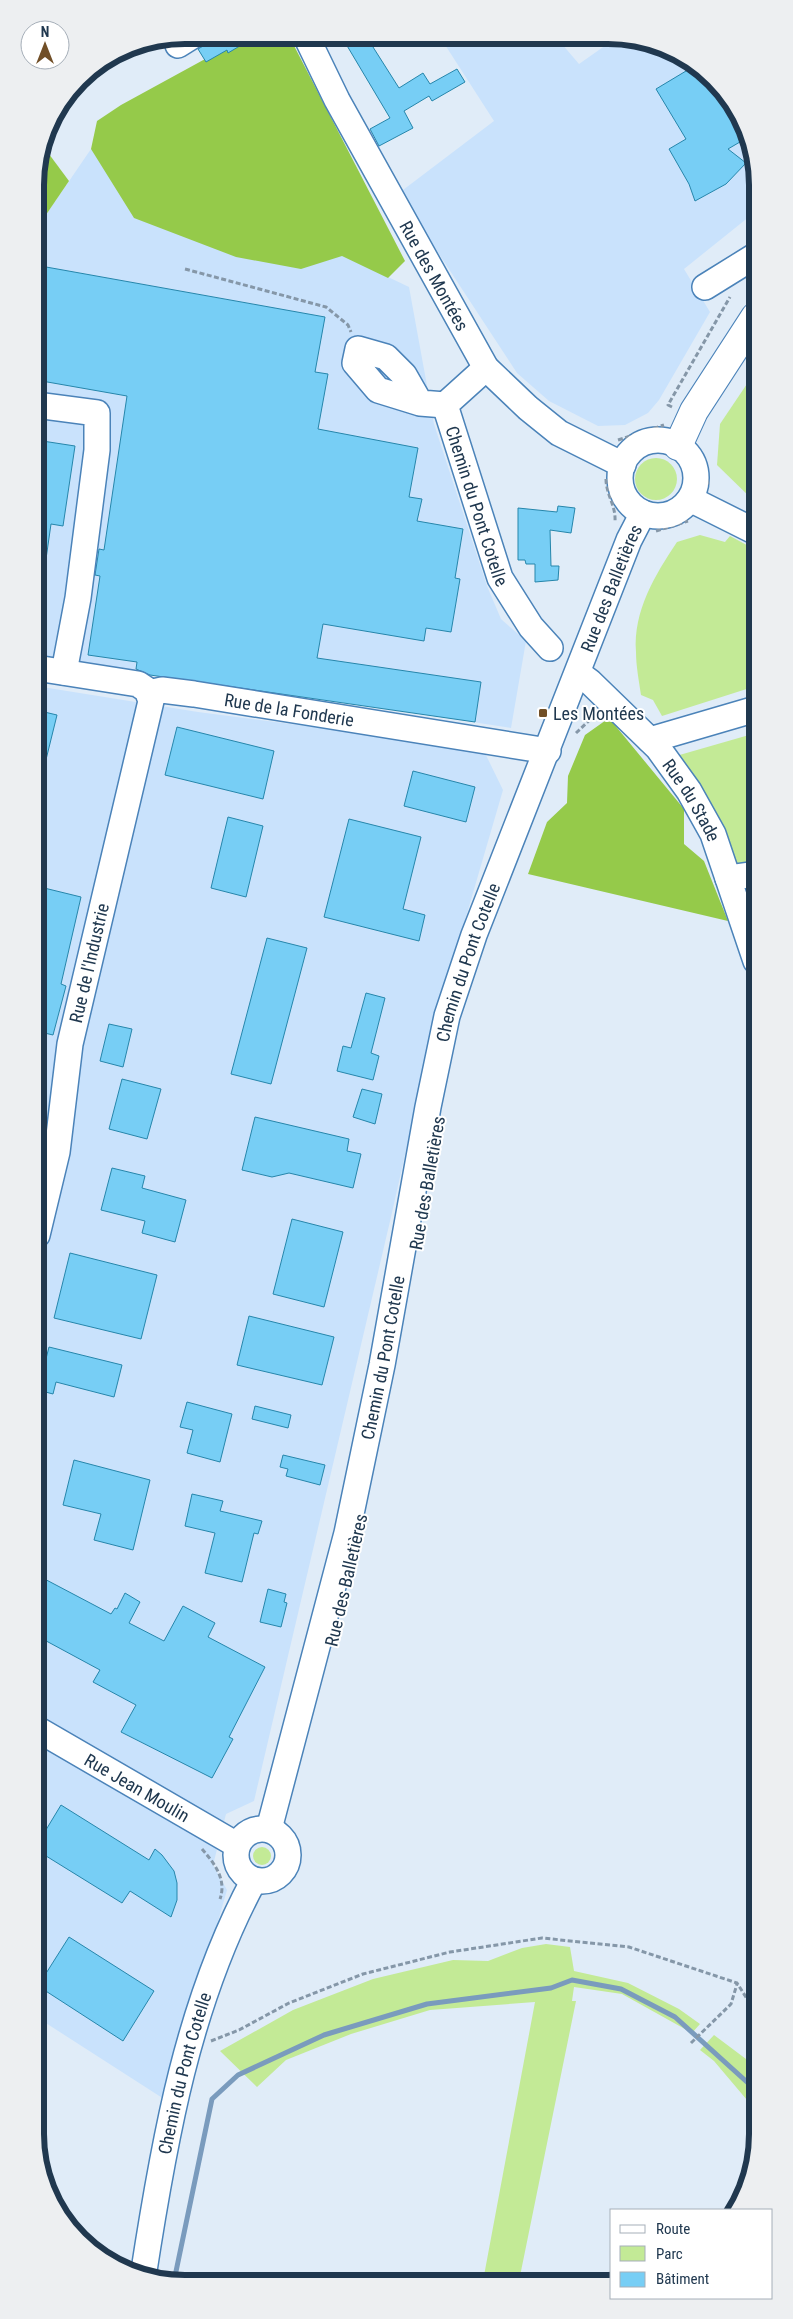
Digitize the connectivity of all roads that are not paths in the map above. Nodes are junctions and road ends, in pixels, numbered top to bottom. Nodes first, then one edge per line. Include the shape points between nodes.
1 (310, 44) edge
2 (749, 260) edge
3 (705, 287) dead end
4 (749, 326) edge
5 (358, 349) road end
6 (486, 368) junction
7 (445, 405) junction
8 (44, 406) edge
9 (681, 440) junction
10 (614, 469) junction
11 (697, 504) junction
12 (647, 524) junction
13 (749, 529) edge
14 (550, 648) dead end
15 (579, 668) junction
16 (44, 669) edge
17 (64, 672) junction
18 (149, 693) junction
19 (749, 711) edge
20 (650, 740) junction
21 (548, 751) junction
22 (749, 875) edge
23 (728, 878) junction
24 (749, 935) edge
25 (44, 1206) edge
26 (44, 1733) edge
27 (269, 1829) junction
28 (237, 1845) junction
29 (254, 1880) junction
30 (144, 2269) edge

1 - 6 street, Rue des Montées via 337,100
2 - 3 street
4 - 9 main road via 694,411
5 - 7 street via 355,363 378,390 420,403
6 - 7 street, Chemin du Pont Cotelle
6 - 10 street, Rue des Montées via 559,433
7 - 14 street, Chemin du Pont Cotelle via 500,578 531,627
8 - 17 street via 97,414 97,450 78,598
9 - 10 street via 646,442
9 - 11 street via 696,472
10 - 12 street via 620,477 622,490
11 - 12 street via 655,516
11 - 13 street
12 - 15 street, Rue des Balletières via 629,540
15 - 20 street, Rue du Stade
15 - 21 street, Chemin du Pont Cotelle
16 - 17 street, Rue de la Fonderie
17 - 18 street, Rue de la Fonderie via 138,684
18 - 21 street, Rue de la Fonderie via 162,690 194,694
18 - 25 street, Rue de l'Industrie via 151,701 70,1044 57,1152
19 - 20 street
20 - 23 street, Rue du Stade via 693,798 713,834
21 - 27 street, Chemin du Pont Cotelle via 474,935 447,1016 347,1533
22 - 23 street
23 - 24 street, Rue du Stade
26 - 28 street, Rue Jean Moulin
27 - 28 street via 246,1833
27 - 29 street via 287,1846 287,1862 278,1875 262,1881
28 - 29 street via 236,1862 240,1870
29 - 30 street, Chemin du Pont Cotelle via 237,1910 212,1970 187,2052 174,2100

